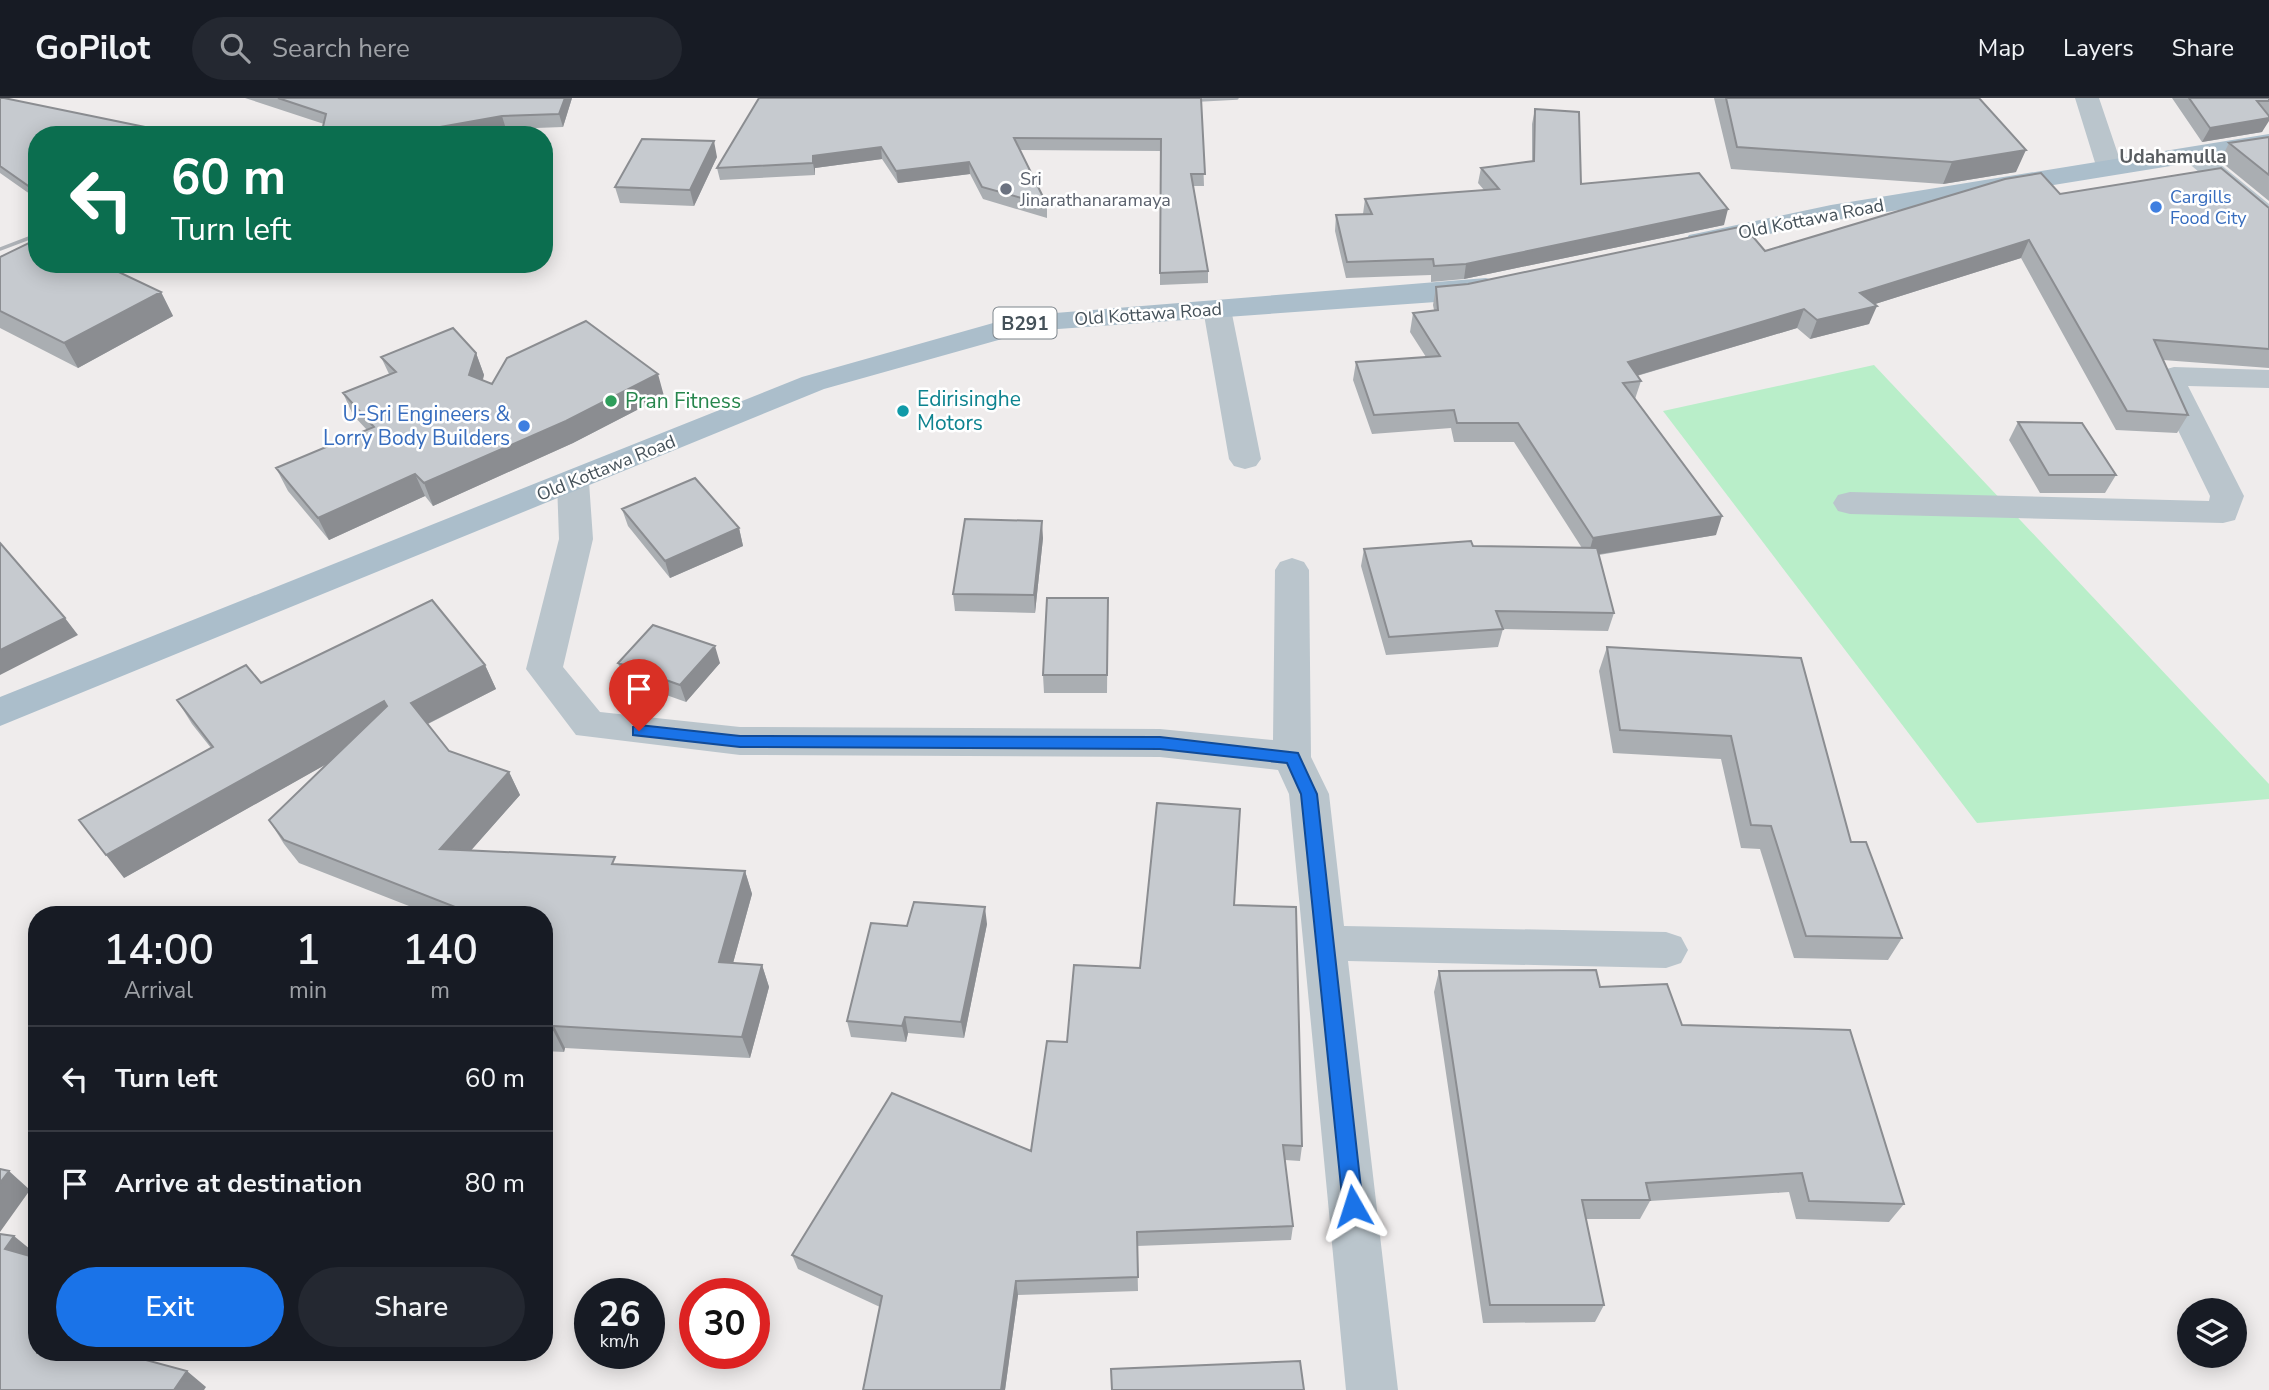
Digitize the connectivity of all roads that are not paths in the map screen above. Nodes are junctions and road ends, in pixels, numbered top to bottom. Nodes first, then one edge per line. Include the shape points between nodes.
1 (2087, 98) edge
2 (2269, 142) edge
3 (2194, 156) junction
4 (2110, 169) junction
5 (2269, 218) edge
6 (1668, 248) edge
7 (1518, 280) edge
8 (1217, 309) junction
9 (2269, 379) edge
10 (1245, 458) dead end
11 (573, 482) junction
12 (1850, 503) dead end
13 (1292, 570) dead end
14 (0, 712) edge
15 (1292, 757) junction
16 (1326, 943) junction
17 (1666, 950) dead end
18 (1372, 1390) edge

1 - 4 street
2 - 3 main road, Old Kottawa Road
3 - 4 main road, Old Kottawa Road
3 - 5 street
4 - 6 main road, Old Kottawa Road via 1831,213
7 - 8 main road, Old Kottawa Road / B291 via 1464,291
8 - 10 street
8 - 11 main road, Old Kottawa Road / B291 via 1028,322 813,383
9 - 12 street via 2174,376 2172,387 2227,496 2223,512
11 - 14 main road, Old Kottawa Road / B291
11 - 15 street via 576,539 544,669 589,725 740,741 1160,743
13 - 15 street
15 - 16 street via 1309,794
16 - 17 street
16 - 18 street

